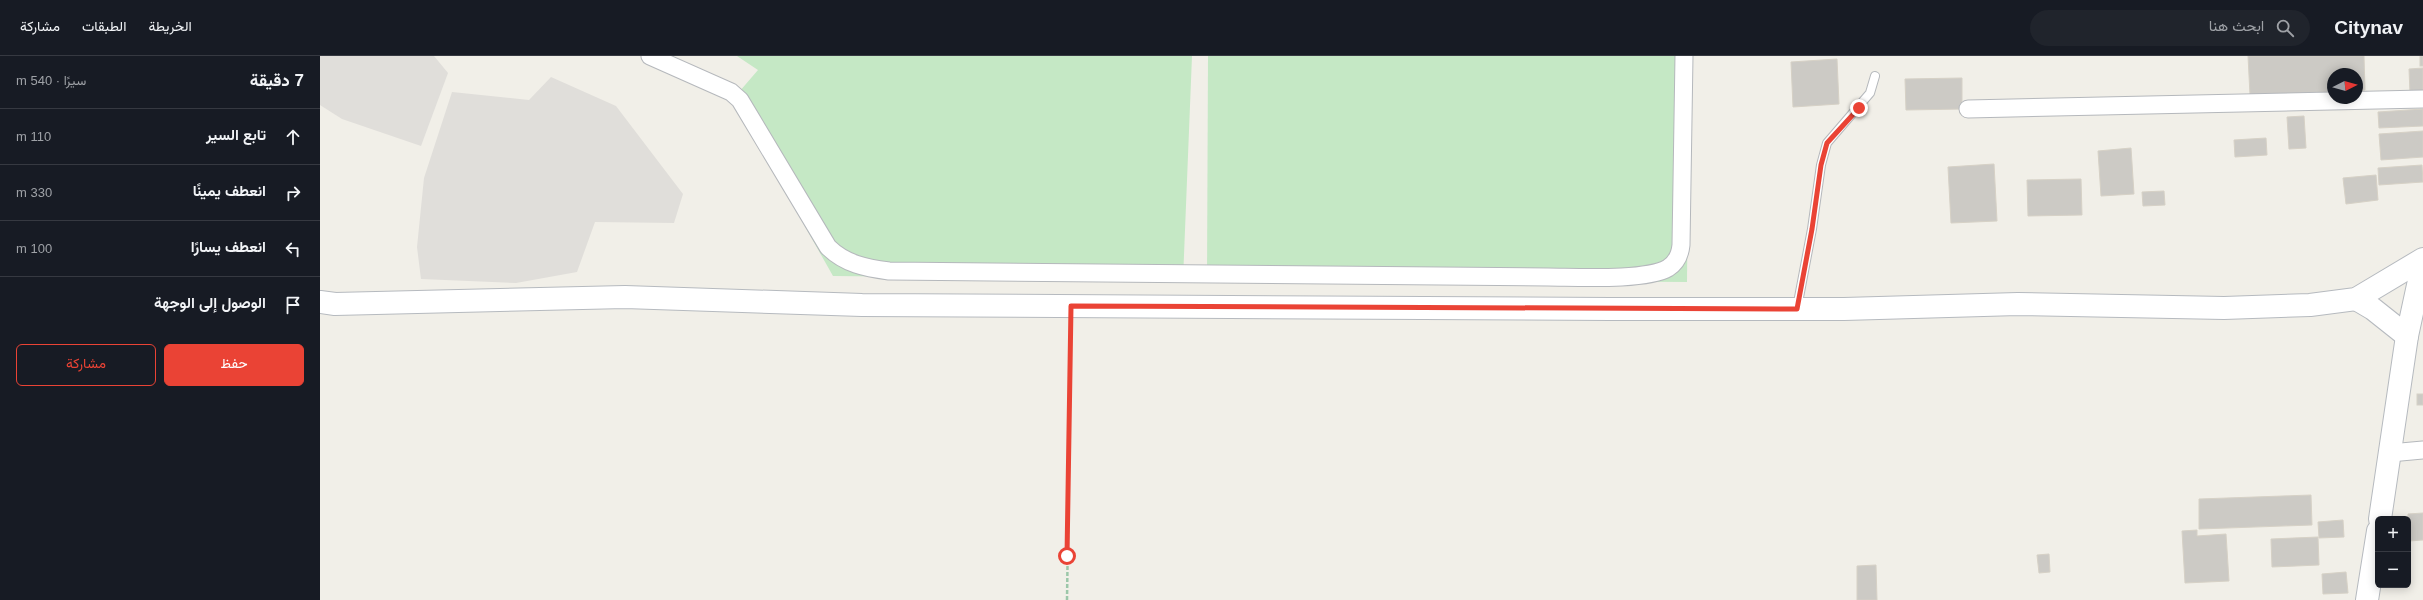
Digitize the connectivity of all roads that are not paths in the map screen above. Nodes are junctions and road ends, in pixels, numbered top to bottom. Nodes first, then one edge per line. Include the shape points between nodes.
1 (650, 56) edge
2 (1684, 56) edge
3 (1875, 76) dead end
4 (2423, 99) edge
5 (1968, 110) dead end
6 (2423, 261) edge
7 (2356, 300) junction
8 (320, 302) edge
9 (1797, 309) junction
10 (2407, 336) junction
11 (2423, 450) edge
12 (2390, 453) junction
13 (2380, 516) edge
14 (2375, 550) edge
15 (2367, 600) edge

1 - 2 street via 731,92 740,100 828,247 850,263 868,268 897,271 1563,277 1632,276 1668,268 1678,258 1681,245
3 - 9 lane via 1870,93 1827,143
4 - 5 street
6 - 7 street
6 - 10 street
7 - 9 street via 2310,305 2224,308 2018,304
7 - 10 street via 2374,309
8 - 9 street via 335,304 625,297 862,304
10 - 12 street
11 - 12 street
12 - 13 street
14 - 15 street

